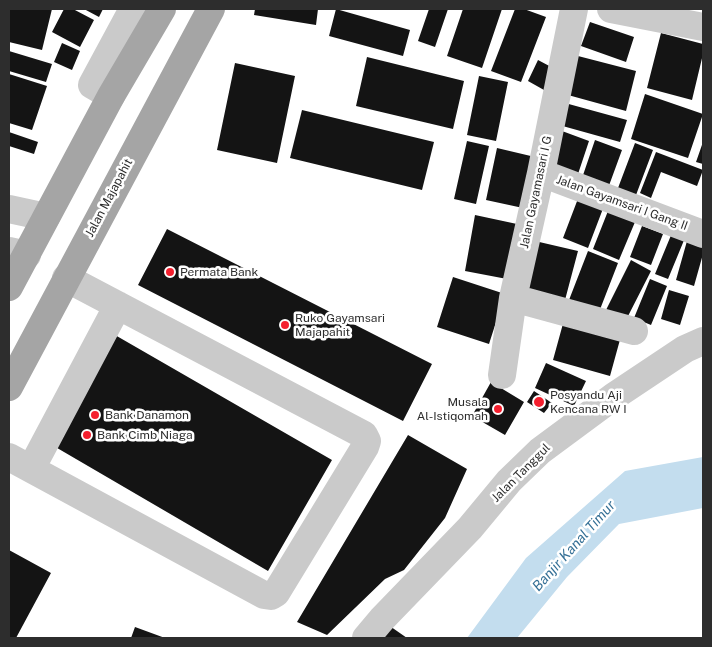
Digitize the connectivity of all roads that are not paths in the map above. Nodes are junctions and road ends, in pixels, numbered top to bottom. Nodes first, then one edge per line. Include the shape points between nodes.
1 (133, 9) edge
2 (162, 9) edge
3 (211, 9) edge
4 (574, 9) edge
5 (611, 9) edge
6 (639, 11) edge
7 (703, 27) edge
8 (112, 96) junction
9 (541, 173) junction
10 (9, 209) edge
11 (46, 217) junction
12 (703, 234) edge
13 (18, 253) edge
14 (66, 278) junction
15 (9, 287) edge
16 (513, 298) junction
17 (118, 305) junction
18 (634, 331) dead end
19 (703, 341) edge
20 (502, 376) dead end
21 (9, 387) edge
22 (20, 463) edge
23 (366, 638) edge

1 - 8 street via 92,85
2 - 8 main road
3 - 14 main road, Jalan Majapahit
4 - 9 street, Jalan Gayamasari I G
5 - 6 street
6 - 7 street
8 - 11 main road
9 - 12 street, Jalan Gayamsari I Gang II
9 - 16 street, Jalan Gayamasari I G
10 - 11 street
11 - 13 main road
13 - 15 main road
14 - 17 street
14 - 21 main road, Jalan Majapahit
16 - 18 street
16 - 20 street, Jalan Gayamasari I G
17 - 22 street
17 - 22 street via 364,435 365,447 276,593 264,595
19 - 23 street, Jalan Tanggul via 613,397 540,451

